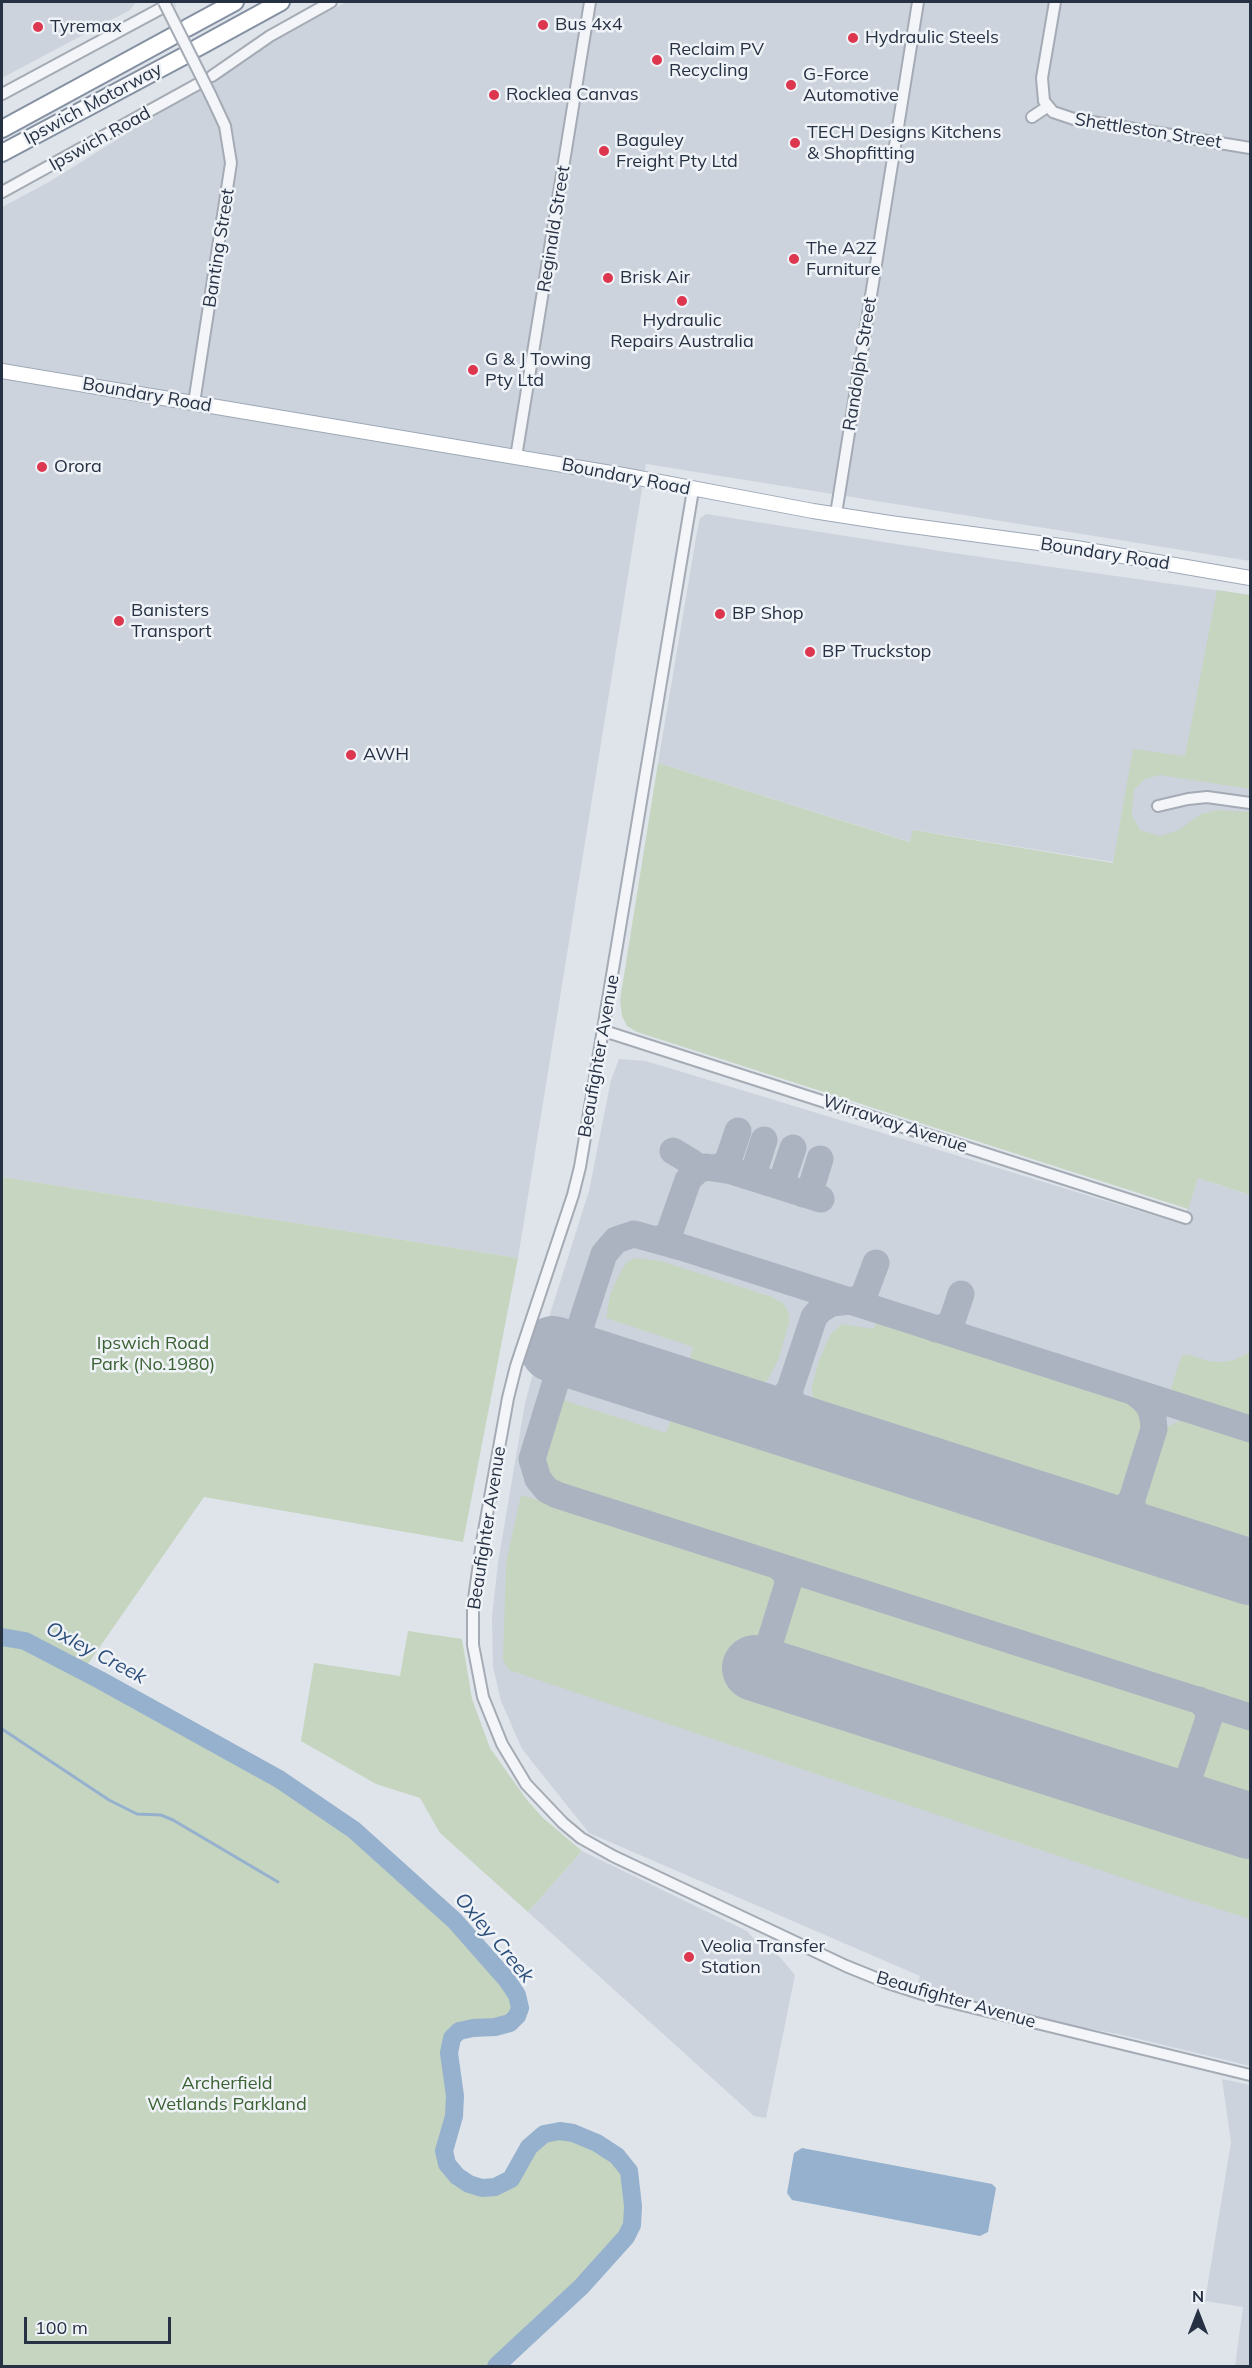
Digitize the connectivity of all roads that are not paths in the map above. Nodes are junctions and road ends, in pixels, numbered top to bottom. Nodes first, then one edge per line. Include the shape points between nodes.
1 (236, 2) edge
2 (281, 2) edge
3 (331, 2) edge
4 (590, 2) edge
5 (918, 2) edge
6 (1055, 2) edge
7 (162, 5) edge
8 (212, 76) dead end
9 (198, 84) dead end
10 (2, 94) edge
11 (1047, 107) junction
12 (1032, 117) dead end
13 (2, 129) edge
14 (1251, 148) edge
15 (2, 153) edge
16 (2, 192) edge
17 (2, 371) edge
18 (194, 403) junction
19 (516, 457) junction
20 (693, 490) junction
21 (836, 514) junction
22 (1251, 578) edge
23 (1251, 803) edge
24 (1158, 806) dead end
25 (603, 1030) junction
26 (1186, 1218) dead end
27 (1251, 2075) edge

1 - 13 highway, Ipswich Motorway
2 - 15 highway, Ipswich Motorway
3 - 8 street via 270,36
4 - 19 street, Reginald Street
5 - 21 street, Randolph Street
6 - 11 street via 1042,78
7 - 10 street
7 - 18 street, Banting Street, bridge via 225,126 231,163
9 - 16 street, Ipswich Road
11 - 12 street
11 - 14 street, Shettleston Street via 1064,117
17 - 18 main road, Boundary Road
18 - 19 main road, Boundary Road
19 - 20 main road, Boundary Road
20 - 21 main road, Boundary Road
20 - 25 street, Beaufighter Avenue
21 - 22 main road, Boundary Road
23 - 24 street via 1208,797
25 - 26 street, Wirraway Avenue
25 - 27 street, Beaufighter Avenue via 573,1195 508,1398 475,1586 473,1645 481,1688 492,1722 514,1765 545,1806 596,1847 866,1974 938,1999

